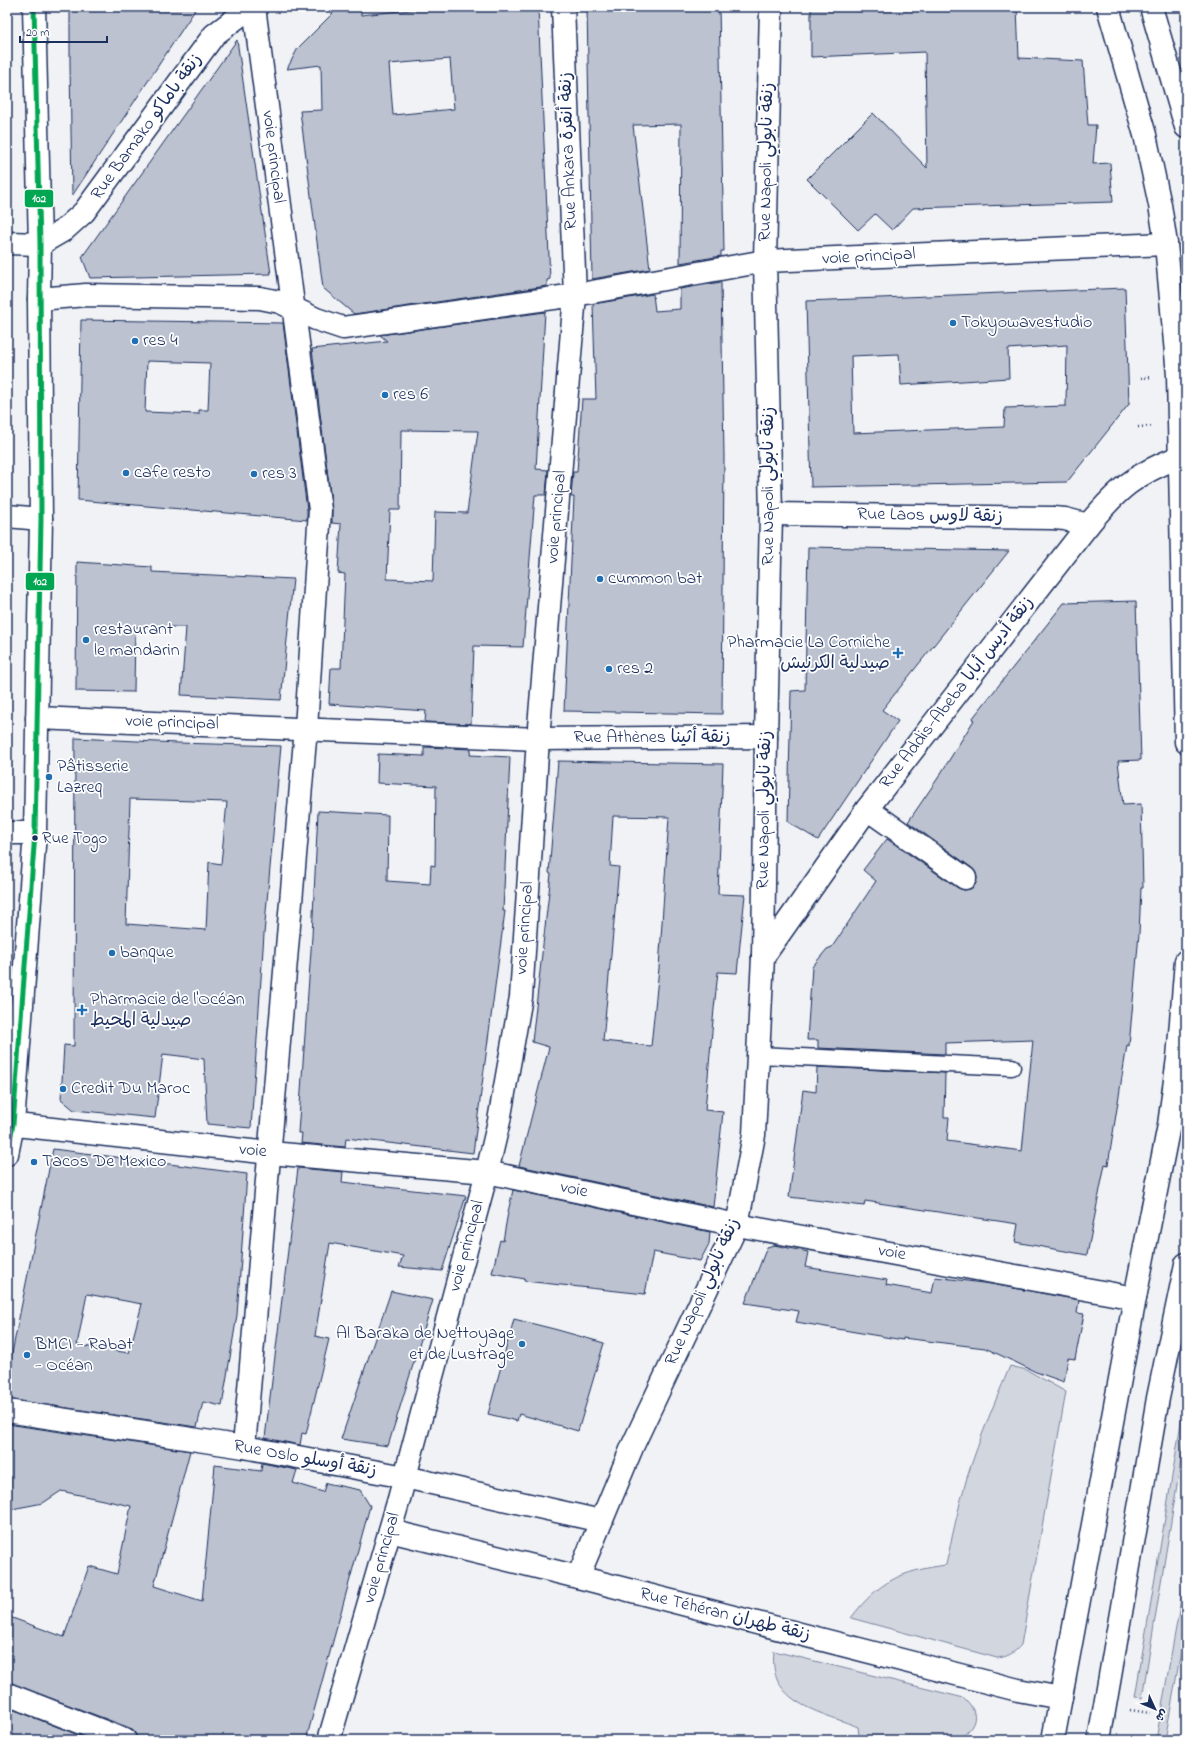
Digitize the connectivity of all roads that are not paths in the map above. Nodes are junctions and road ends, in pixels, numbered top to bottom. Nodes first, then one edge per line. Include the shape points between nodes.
1 (34, 7) edge
2 (251, 7) edge
3 (254, 7) edge
4 (563, 7) edge
5 (771, 7) edge
6 (1108, 7) edge
7 (1151, 7) edge
8 (1186, 127) edge
9 (7, 243) edge
10 (40, 244) junction
11 (1166, 244) junction
12 (765, 262) junction
13 (575, 295) junction
14 (39, 299) junction
15 (292, 308) junction
16 (1180, 457) junction
17 (772, 514) junction
18 (7, 516) edge
19 (41, 520) junction
20 (1088, 525) junction
21 (37, 718) junction
22 (306, 728) junction
23 (766, 737) junction
24 (538, 739) junction
25 (1186, 742) edge
26 (868, 809) junction
27 (7, 833) edge
28 (35, 833) junction
29 (965, 878) dead end
30 (763, 957) junction
31 (1186, 961) edge
32 (758, 1055) junction
33 (1012, 1067) dead end
34 (10, 1124) edge
35 (270, 1153) junction
36 (7, 1154) edge
37 (487, 1172) junction
38 (736, 1225) junction
39 (1186, 1264) edge
40 (1135, 1298) junction
41 (7, 1411) edge
42 (244, 1447) junction
43 (405, 1477) junction
44 (601, 1521) junction
45 (390, 1530) junction
46 (578, 1577) junction
47 (7, 1694) edge
48 (1061, 1698) junction
49 (125, 1740) edge
50 (329, 1740) edge
51 (1053, 1740) edge
52 (1099, 1740) edge

1 - 10 street
2 - 10 street, Rue Bamako زنقة باماكو via 214,35 84,212 64,230
3 - 15 street, voie principal
4 - 13 street, Rue Ankara زنقة أنقرة
5 - 12 street, Rue Napoli زنقة نابولي
6 - 11 street via 1145,135
7 - 8 street
9 - 10 street
10 - 14 street
11 - 12 street, voie principal
11 - 16 street via 1178,375
12 - 13 street, voie principal
12 - 17 street, Rue Napoli زنقة نابولي
13 - 15 street, voie principal via 343,328
13 - 24 street, voie principal
14 - 15 street, voie principal via 86,295 260,298 280,302
14 - 19 street
15 - 22 street, voie principal via 320,510
16 - 20 street, Rue Addis-Abeba زنقة أديس أبابا via 1135,478 1118,492
16 - 25 street
17 - 20 street, Rue Laos زنقة لاوس via 1053,518
17 - 23 street, Rue Napoli زنقة نابولي
18 - 19 street
19 - 21 street
20 - 26 street, Rue Addis-Abeba زنقة أديس أبابا
21 - 22 street, voie principal
21 - 28 street
22 - 24 street, voie principal
22 - 35 street, voie principal
23 - 24 street, Rue Athènes زنقة أثينا
23 - 30 street, Rue Napoli زنقة نابولي
24 - 37 street, voie principal via 520,997 499,1121
26 - 29 street
26 - 30 street, Rue Addis-Abeba زنقة أديس أبابا
27 - 28 street
28 - 34 street
30 - 32 street, Rue Napoli زنقة نابولي
31 - 40 street via 1179,1051 1169,1124
32 - 33 lane
32 - 38 street, Rue Napoli زنقة نابولي via 754,1135
34 - 35 street, voie
34 - 36 street
35 - 37 street, voie
35 - 42 street, voie principal
37 - 38 street, voie
37 - 43 street, voie principal
38 - 40 street, voie
38 - 44 street, Rue Napoli زنقة نابولي via 633,1445
39 - 52 street via 1158,1398
40 - 48 street
41 - 42 street, Rue Oslo زنقة أوسلو
42 - 43 street, Rue Oslo زنقة أوسلو
43 - 44 street, Rue Oslo زنقة أوسلو
43 - 45 street, voie principal
44 - 46 street, Rue Napoli زنقة نابولي
45 - 46 street, Rue Téhéran زنقة طهران
45 - 50 street, voie principal
46 - 48 street, Rue Téhéran زنقة طهران via 1018,1690
47 - 49 street
48 - 51 street

